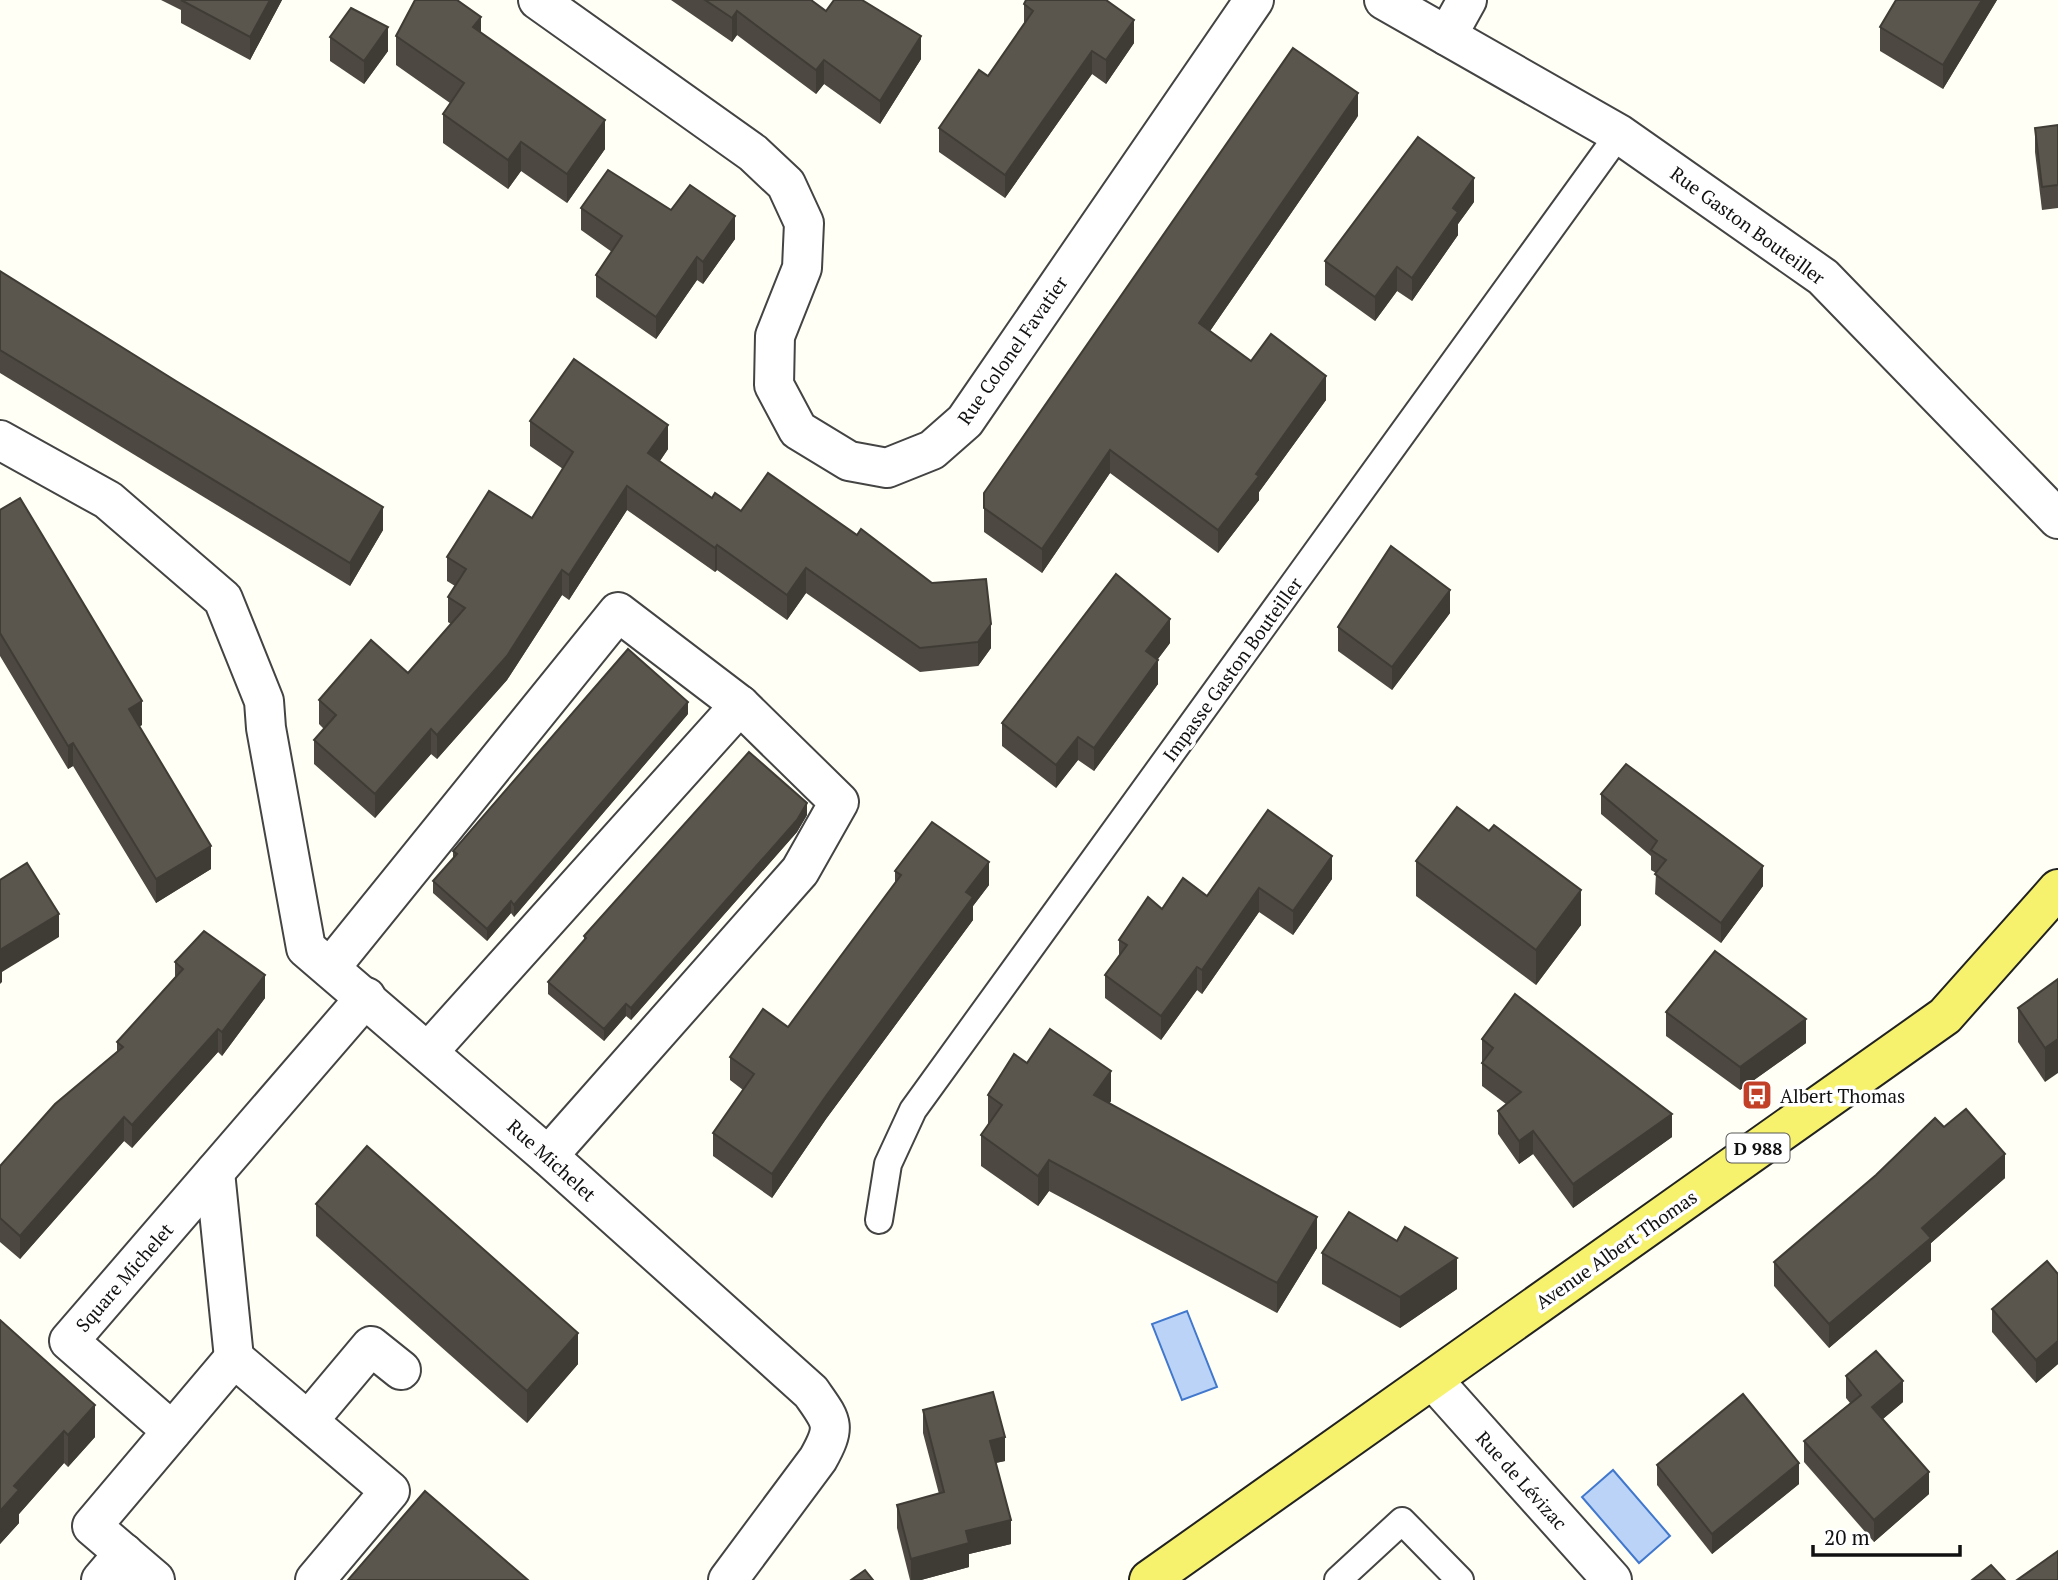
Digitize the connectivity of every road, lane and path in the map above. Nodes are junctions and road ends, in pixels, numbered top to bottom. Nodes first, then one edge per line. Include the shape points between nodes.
1 (538, 0) edge
2 (1254, 0) edge
3 (1384, 0) edge
4 (1467, 0) edge
5 (1447, 36) junction
6 (1619, 134) junction
7 (0, 440) edge
8 (2058, 519) edge
9 (740, 705) junction
10 (2058, 889) edge
11 (330, 968) junction
12 (366, 997) junction
13 (429, 1051) junction
14 (548, 1156) junction
15 (215, 1172) junction
16 (879, 1220) dead end
17 (234, 1358) junction
18 (401, 1370) dead end
19 (1433, 1380) junction
20 (308, 1421) junction
21 (172, 1431) junction
22 (112, 1567) edge
23 (155, 1580) edge
24 (315, 1580) edge
25 (728, 1580) edge
26 (1149, 1580) edge
27 (1338, 1580) edge
28 (1460, 1580) edge
29 (1612, 1580) edge

1 - 2 street, Rue Colonel Favatier via 753,153 786,184 804,223 802,268 775,336 774,385 798,430 849,461 887,468 932,450 965,421
3 - 5 street, Rue Gaston Bouteiller
4 - 5 street
5 - 6 street, Rue Gaston Bouteiller
6 - 8 street, Rue Gaston Bouteiller via 1823,276
6 - 16 lane, Impasse Gaston Bouteiller via 914,1110 888,1164
7 - 11 street, Rue Michelet via 108,500 223,599 264,701 306,948
9 - 11 street via 618,612
9 - 13 street
9 - 14 street via 839,803 800,871
10 - 19 main road, Avenue Albert Thomas / D 988 via 1945,1016
11 - 12 street, Rue Michelet
12 - 13 street, Rue Michelet
12 - 15 street, Square Michelet
13 - 14 street, Rue Michelet
14 - 25 street, Rue Michelet via 811,1392 830,1420 829,1439 818,1459
15 - 17 street
15 - 21 street, Square Michelet via 68,1341
17 - 20 street
17 - 21 street
18 - 20 street via 371,1346
19 - 26 main road, Avenue Albert Thomas
19 - 29 street, Rue de Lévizac
20 - 24 street via 390,1491
21 - 22 street via 92,1526
22 - 23 street
27 - 28 lane via 1402,1521

